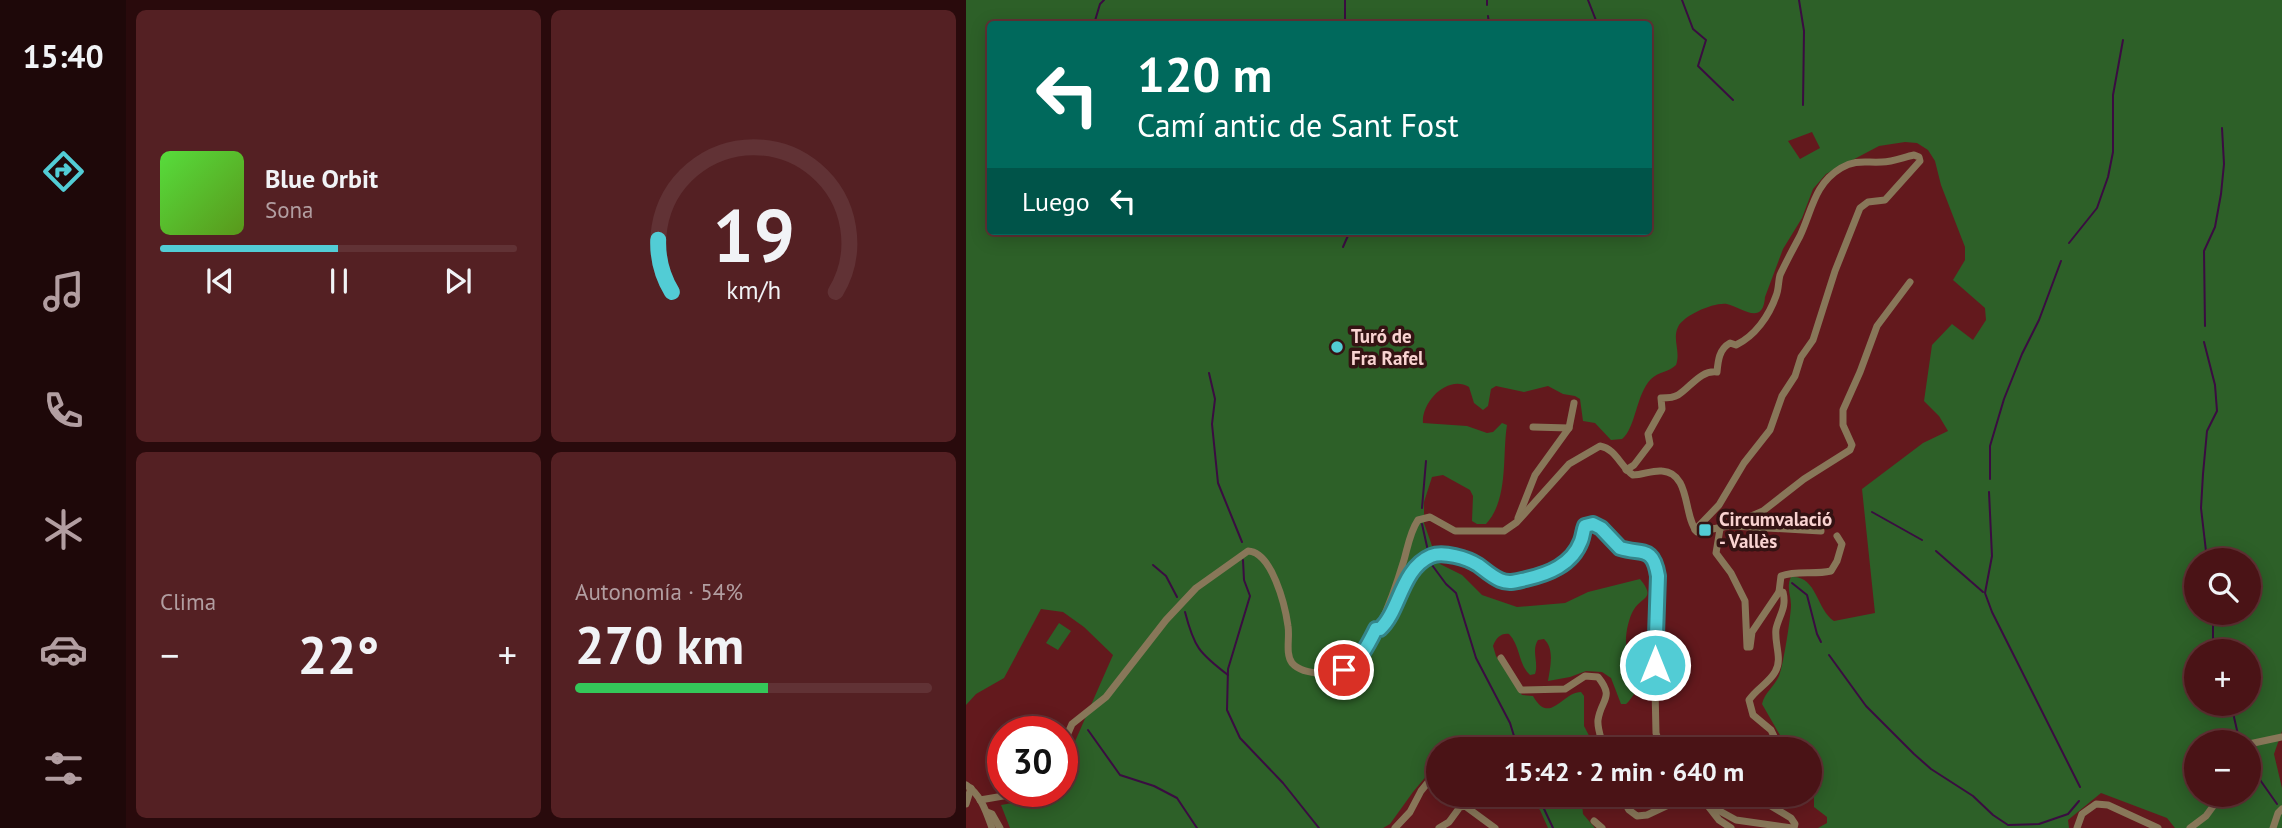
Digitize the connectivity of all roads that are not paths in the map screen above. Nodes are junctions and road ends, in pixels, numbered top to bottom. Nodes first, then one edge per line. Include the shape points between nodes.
1 (1910, 282) dead end
2 (1574, 403) dead end
3 (1533, 427) dead end
4 (1569, 428) junction
5 (1626, 470) junction
6 (1517, 522) junction
7 (1724, 527) junction
8 (1695, 530) junction
9 (1821, 531) dead end
10 (1838, 536) dead end
11 (1779, 592) junction
12 (1376, 629) junction
13 (1501, 658) dead end
14 (1078, 719) edge
15 (1601, 737) edge
16 (1657, 737) edge
17 (1774, 737) edge
18 (2282, 737) edge
19 (2261, 741) edge
20 (1426, 785) edge
21 (968, 786) edge
22 (987, 799) edge
23 (980, 800) junction
24 (966, 804) edge
25 (1627, 807) edge
26 (1664, 807) edge
27 (1709, 807) edge
28 (1714, 807) edge
29 (1778, 807) edge
30 (2213, 807) edge
31 (2282, 809) edge
32 (987, 812) junction
33 (1594, 821) dead end
34 (992, 828) edge
35 (1000, 828) edge
36 (1395, 828) edge
37 (1439, 828) edge
38 (1495, 828) edge
39 (1602, 828) edge
40 (1731, 828) edge
41 (1793, 828) edge
42 (2077, 828) edge
43 (2158, 828) edge
44 (2190, 828) edge
45 (2273, 828) edge

1 - 7 street via 1877,326 1843,410 1850,450 1763,511
2 - 4 street
3 - 4 street
4 - 6 street via 1535,475
5 - 6 street via 1612,451 1600,446 1569,464
5 - 8 street via 1641,475 1660,470 1675,477 1686,496
5 - 8 street via 1650,444 1648,434 1662,409 1661,398 1675,397 1699,377 1717,372 1724,346 1748,339 1761,324 1821,186 1851,164 1919,157 1885,200 1860,208 1813,340 1782,396 1770,430 1719,505
6 - 12 street via 1504,531 1463,532 1430,517 1418,520
7 - 8 street via 1701,533
7 - 9 street
7 - 11 street via 1716,553 1745,601 1747,647
10 - 11 street via 1842,544 1831,571 1788,573 1781,576
11 - 17 street via 1783,592 1785,606 1776,629 1779,665 1749,700 1753,715
12 - 14 street via 1364,652 1344,670 1322,673 1298,668 1288,655 1287,618 1279,590 1267,563 1256,551 1248,551 1196,588 1106,697
12 - 16 street via 1387,622 1404,584 1432,556 1474,562 1502,581 1514,581 1557,569 1580,544 1585,526 1597,525 1620,548 1643,550 1655,563
13 - 15 street via 1521,690 1565,689 1585,676 1598,677 1606,687 1607,699 1598,722
18 - 19 street
20 - 36 street
21 - 23 street
21 - 24 street
22 - 23 street
23 - 32 street
25 - 26 street via 1637,816
27 - 40 street
28 - 41 street via 1737,820
29 - 41 street via 1791,818
30 - 44 street
31 - 45 street
32 - 34 street
32 - 35 street
33 - 39 street
37 - 38 street via 1465,806
42 - 43 street via 2086,810 2102,804

